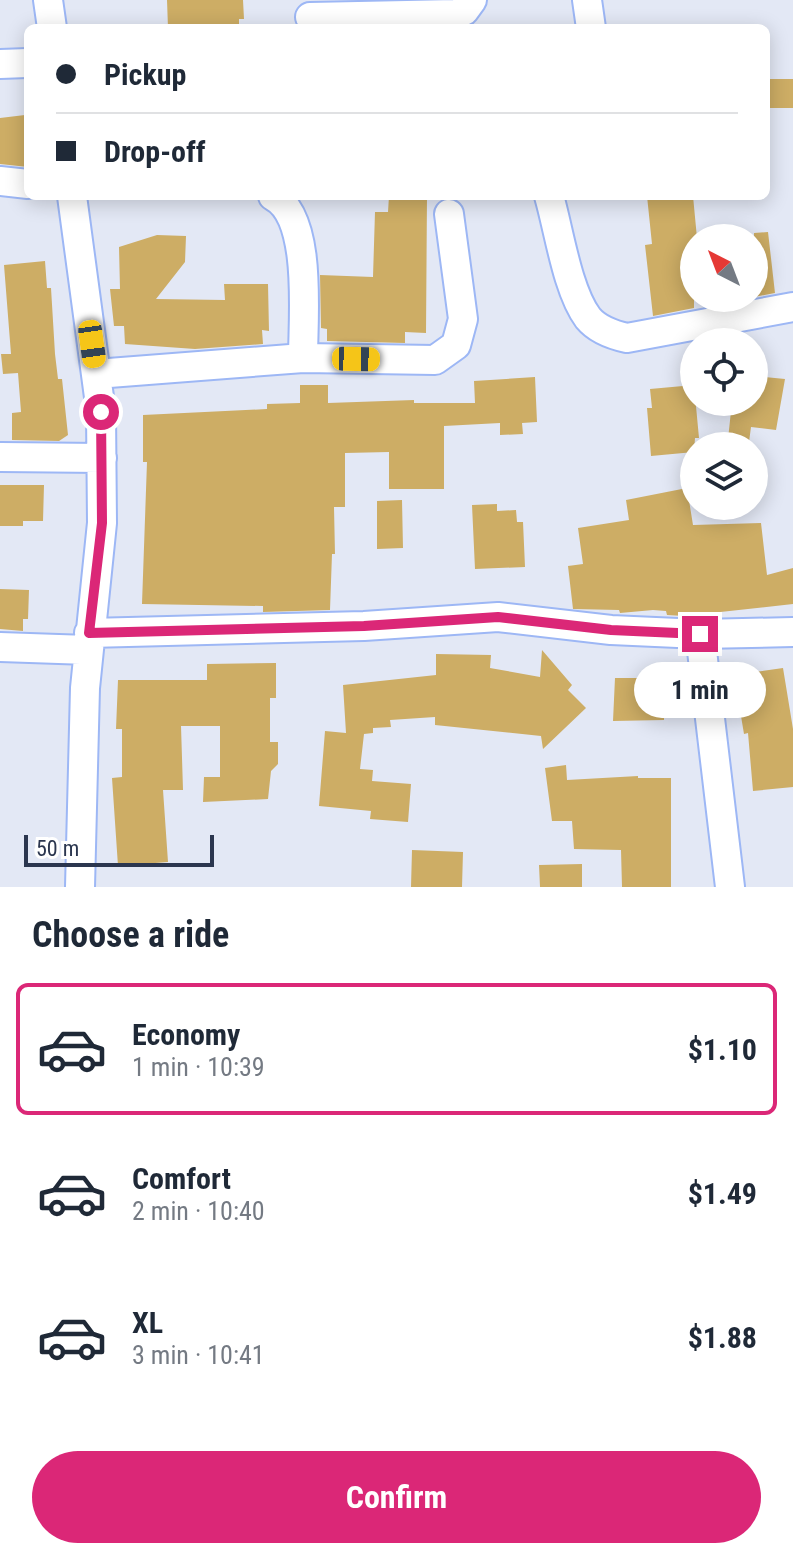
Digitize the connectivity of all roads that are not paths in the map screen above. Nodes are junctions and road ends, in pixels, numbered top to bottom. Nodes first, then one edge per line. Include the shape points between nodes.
1 (48, 0) edge
2 (472, 0) edge
3 (587, 0) edge
4 (310, 17) dead end
5 (51, 24) edge
6 (590, 24) edge
7 (24, 63) edge
8 (0, 64) edge
9 (0, 181) edge
10 (24, 184) edge
11 (73, 200) edge
12 (277, 200) edge
13 (550, 200) edge
14 (449, 214) dead end
15 (793, 307) edge
16 (303, 358) junction
17 (96, 374) junction
18 (0, 457) edge
19 (102, 458) junction
20 (793, 632) edge
21 (700, 634) junction
22 (89, 642) junction
23 (0, 647) edge
24 (80, 887) edge
25 (730, 887) edge

1 - 5 street
2 - 4 street via 456,14
3 - 6 street
7 - 8 street
9 - 10 street
11 - 17 street
12 - 16 street via 292,213 299,238
13 - 15 street via 578,299 589,319 610,334 643,336
14 - 16 street via 463,319 456,345 435,360
16 - 17 street
17 - 19 street
18 - 19 street
19 - 22 street via 102,523
20 - 21 street
21 - 22 street via 498,617
21 - 25 street
22 - 23 street
22 - 24 street

